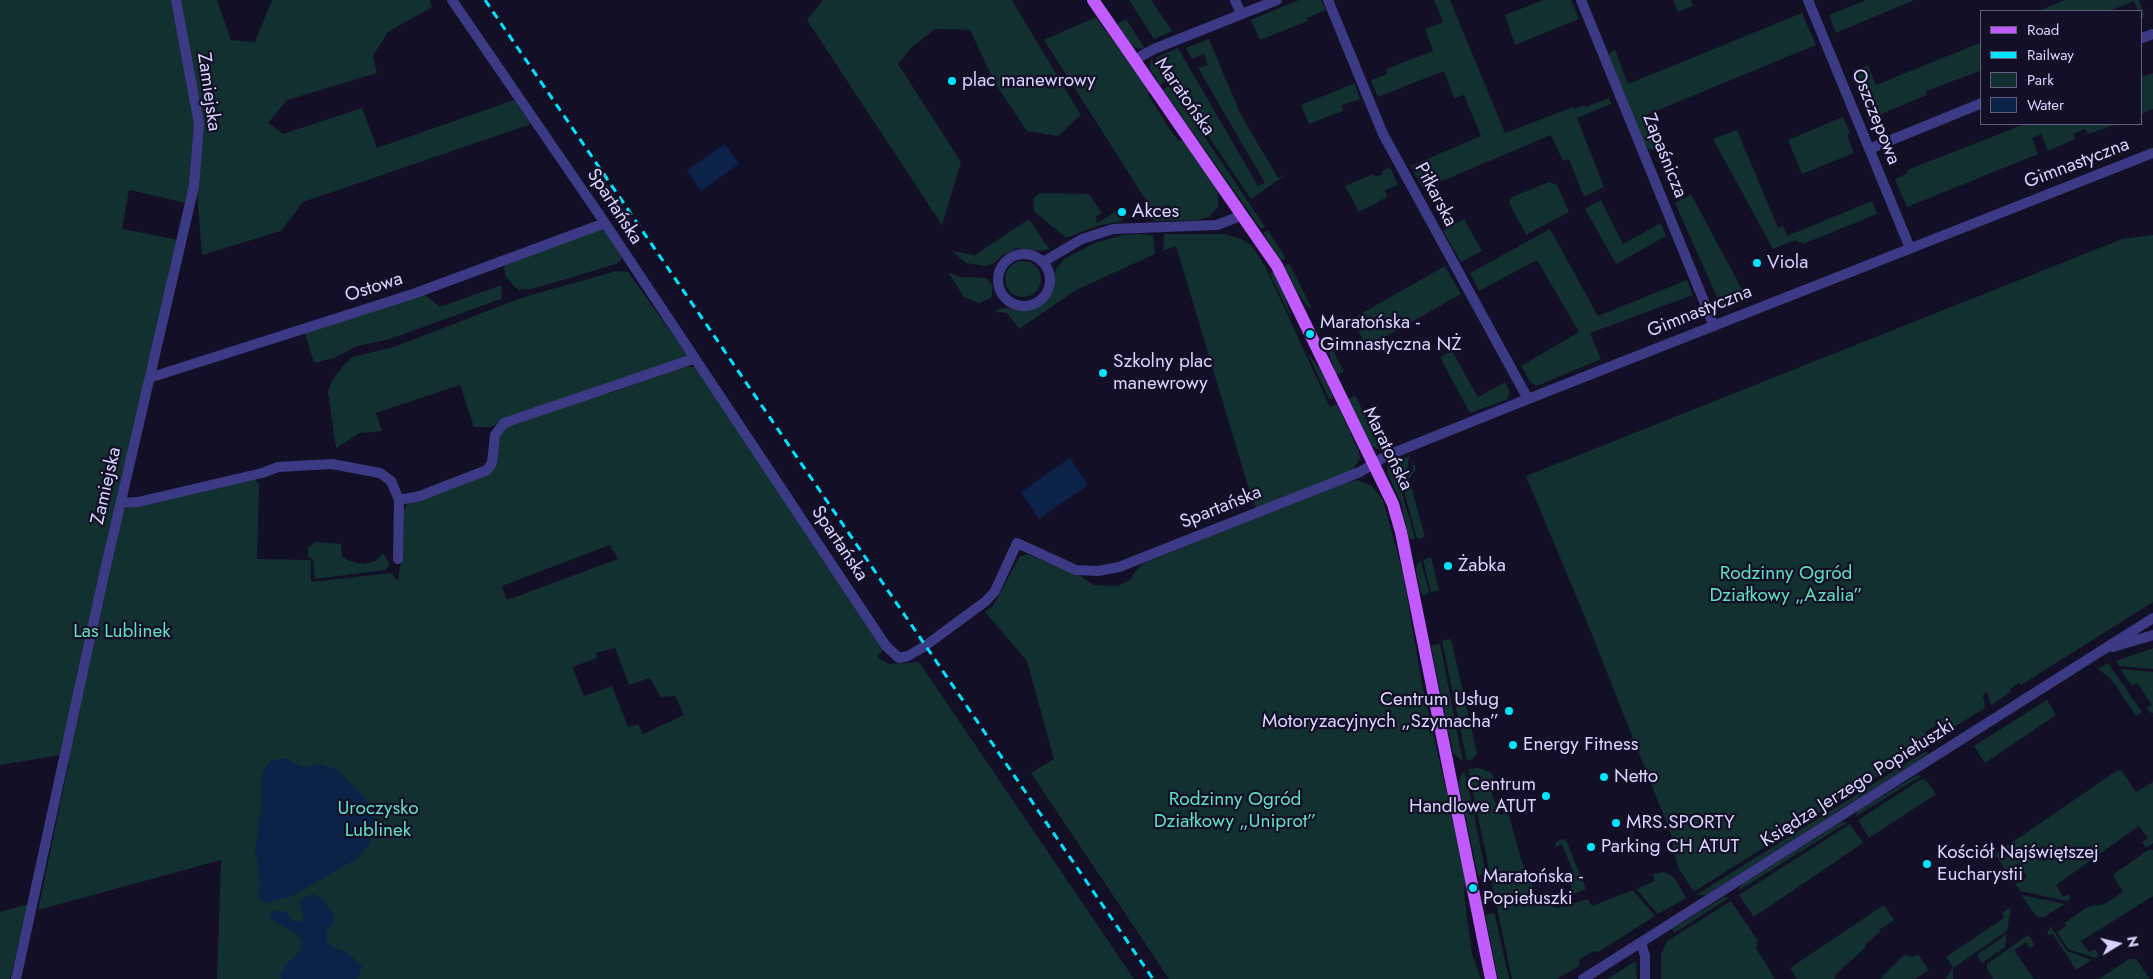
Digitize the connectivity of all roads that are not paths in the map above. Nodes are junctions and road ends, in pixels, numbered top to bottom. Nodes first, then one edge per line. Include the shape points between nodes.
1 (176, 0) edge
2 (452, 0) edge
3 (1093, 0) edge
4 (1235, 0) edge
5 (1278, 0) edge
6 (1328, 0) edge
7 (1581, 0) edge
8 (1808, 0) edge
9 (1241, 14) junction
10 (1134, 60) junction
11 (1980, 104) edge
12 (1869, 149) junction
13 (2153, 153) edge
14 (1243, 215) junction
15 (605, 223) junction
16 (1910, 248) junction
17 (1043, 262) junction
18 (1714, 326) junction
19 (693, 358) junction
20 (152, 377) junction
21 (1528, 398) junction
22 (1373, 464) junction
23 (1360, 472) joint
24 (399, 500) junction
25 (121, 503) junction
26 (398, 559) dead end
27 (2153, 618) edge
28 (2153, 635) edge
29 (2102, 650) junction
30 (1641, 942) junction
31 (16, 979) edge
32 (1491, 979) edge
33 (1582, 979) edge
34 (1645, 979) edge

1 - 20 street, Zamiejska via 199,124 194,186
2 - 15 street, Spartańska
3 - 10 main road, Maratońska
4 - 9 street
5 - 9 street
6 - 21 street, Piłkarska via 1383,134
7 - 18 street, Zapaśnicza
8 - 12 street, Oszczepowa
9 - 10 street
10 - 14 main road, Maratońska
11 - 12 street
12 - 16 street, Oszczepowa
13 - 16 street, Gimnastyczna
14 - 17 street via 1217,225 1113,229 1082,239
14 - 22 main road, Maratońska via 1290,290
15 - 19 street, Spartańska
15 - 20 street, Ostowa via 412,294
16 - 18 street, Gimnastyczna
17 - 17 street via 1028,254 1020,254 1004,263 998,279 1003,296 1016,305 1025,306 1040,300 1049,287 1050,279
18 - 21 street, Gimnastyczna
19 - 23 street, Spartańska via 886,646 899,658 925,646 988,599 1017,543 1076,570 1108,570
19 - 24 street via 504,423 496,435 492,463 487,470 420,496
20 - 25 street, Zamiejska
21 - 22 street, Gimnastyczna
22 - 23 street, Gimnastyczna
22 - 32 main road, Maratońska via 1393,504 1402,532
24 - 25 street via 394,487 380,473 332,464 278,467 138,502
24 - 26 street
25 - 31 street, Zamiejska
27 - 29 street, Księdza Jerzego Popiełuszki
28 - 29 street, Księdza Jerzego Popiełuszki
29 - 30 street, Księdza Jerzego Popiełuszki
30 - 33 street, Księdza Jerzego Popiełuszki
30 - 34 street

